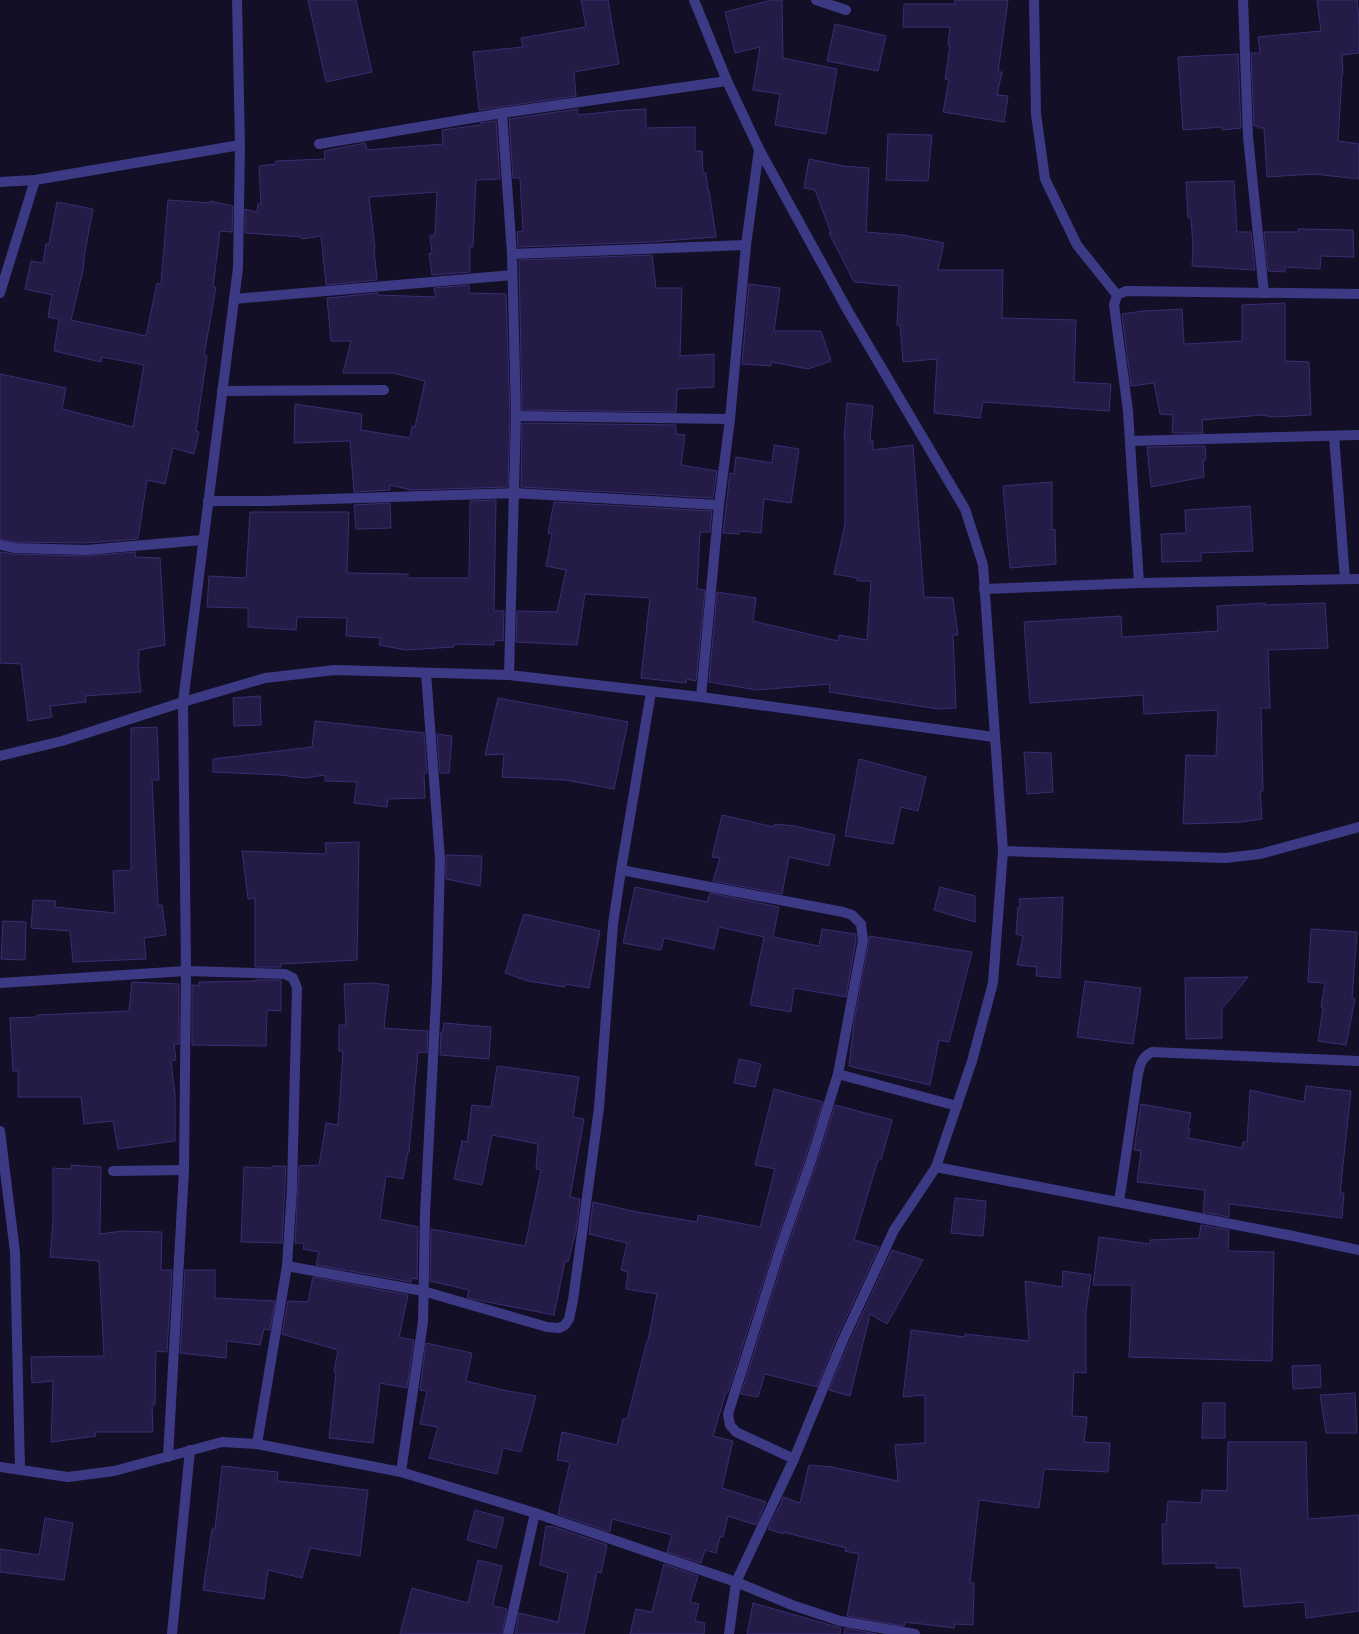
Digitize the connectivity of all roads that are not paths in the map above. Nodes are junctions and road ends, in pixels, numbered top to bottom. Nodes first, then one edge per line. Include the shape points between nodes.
1 (237, 0) edge
2 (694, 0) edge
3 (816, 0) edge
4 (1034, 0) edge
5 (1243, 0) edge
6 (846, 10) dead end
7 (727, 81) junction
8 (502, 113) junction
9 (319, 144) dead end
10 (240, 145) junction
11 (759, 149) junction
12 (34, 180) junction
13 (0, 182) edge
14 (746, 245) junction
15 (512, 254) junction
16 (512, 275) junction
17 (0, 293) edge
18 (1264, 293) junction
19 (1359, 294) edge
20 (1118, 295) junction
21 (234, 299) junction
22 (384, 390) dead end
23 (222, 391) junction
24 (516, 416) junction
25 (730, 419) junction
26 (1359, 435) edge
27 (1334, 436) junction
28 (1130, 442) junction
29 (514, 493) junction
30 (208, 501) junction
31 (719, 505) junction
32 (203, 540) junction
33 (0, 545) edge
34 (1345, 579) junction
35 (1359, 579) edge
36 (1139, 582) junction
37 (984, 589) junction
38 (426, 672) junction
39 (509, 675) junction
40 (651, 692) junction
41 (701, 697) junction
42 (183, 702) junction
43 (994, 737) junction
44 (0, 756) edge
45 (1359, 826) edge
46 (1003, 851) junction
47 (621, 870) junction
48 (186, 970) junction
49 (0, 983) edge
50 (1359, 1061) edge
51 (838, 1074) junction
52 (957, 1106) junction
53 (0, 1131) edge
54 (936, 1167) junction
55 (184, 1170) junction
56 (113, 1171) dead end
57 (1119, 1202) junction
58 (1359, 1250) edge
59 (287, 1266) junction
60 (423, 1291) junction
61 (257, 1444) junction
62 (190, 1450) junction
63 (168, 1456) junction
64 (794, 1459) junction
65 (0, 1467) edge
66 (20, 1470) junction
67 (401, 1472) junction
68 (535, 1513) junction
69 (736, 1582) junction
70 (172, 1634) edge
71 (508, 1634) edge
72 (729, 1634) edge
73 (915, 1634) edge

1 - 10 street
2 - 7 street
3 - 6 street
4 - 20 street via 1036,114 1045,178 1077,245
5 - 18 street via 1248,137
7 - 8 street
7 - 11 street
8 - 9 street
8 - 15 street
10 - 12 street
10 - 21 street via 238,268
11 - 14 street
11 - 37 street via 848,311 965,508 983,565
12 - 13 street
12 - 17 street
14 - 15 street
14 - 25 street
15 - 16 street
16 - 21 street
16 - 24 street
18 - 19 street
18 - 20 street via 1126,291
20 - 28 street via 1114,305
21 - 23 street
22 - 23 street
23 - 30 street
24 - 25 street
24 - 29 street
25 - 31 street
26 - 27 street
27 - 28 street
27 - 34 street
28 - 36 street
29 - 30 street
29 - 31 street
29 - 39 street
30 - 32 street
31 - 41 street
32 - 33 street via 86,550 15,548
32 - 42 street
34 - 35 street
34 - 36 street
36 - 37 street
37 - 43 street
38 - 39 street
38 - 42 street via 335,670 280,676
38 - 60 street via 440,859
39 - 40 street
40 - 41 street
40 - 47 street
41 - 43 street
42 - 44 street via 62,741
42 - 48 street
43 - 46 street
45 - 46 street via 1260,854 1225,858
46 - 52 street via 993,982
47 - 51 street via 852,915 861,924 863,940
47 - 60 street via 613,924 599,1108 569,1319 565,1326 547,1327
48 - 49 street
48 - 55 street
48 - 59 street via 285,974 294,978 296,996 292,1188
50 - 57 street via 1152,1052 1145,1055 1138,1074
51 - 52 street
51 - 64 street via 728,1414 730,1425 736,1432
52 - 54 street
53 - 66 street via 15,1252
54 - 57 street
54 - 64 street via 894,1230 843,1340
55 - 56 street
55 - 63 street
57 - 58 street
59 - 60 street
59 - 61 street
60 - 67 street via 423,1322
61 - 62 street via 222,1442
61 - 67 street
62 - 63 street
62 - 70 street
63 - 66 street via 114,1471 68,1476
64 - 69 street
65 - 66 street
67 - 68 street
68 - 69 street
68 - 71 street
69 - 72 street
69 - 73 street via 840,1621

